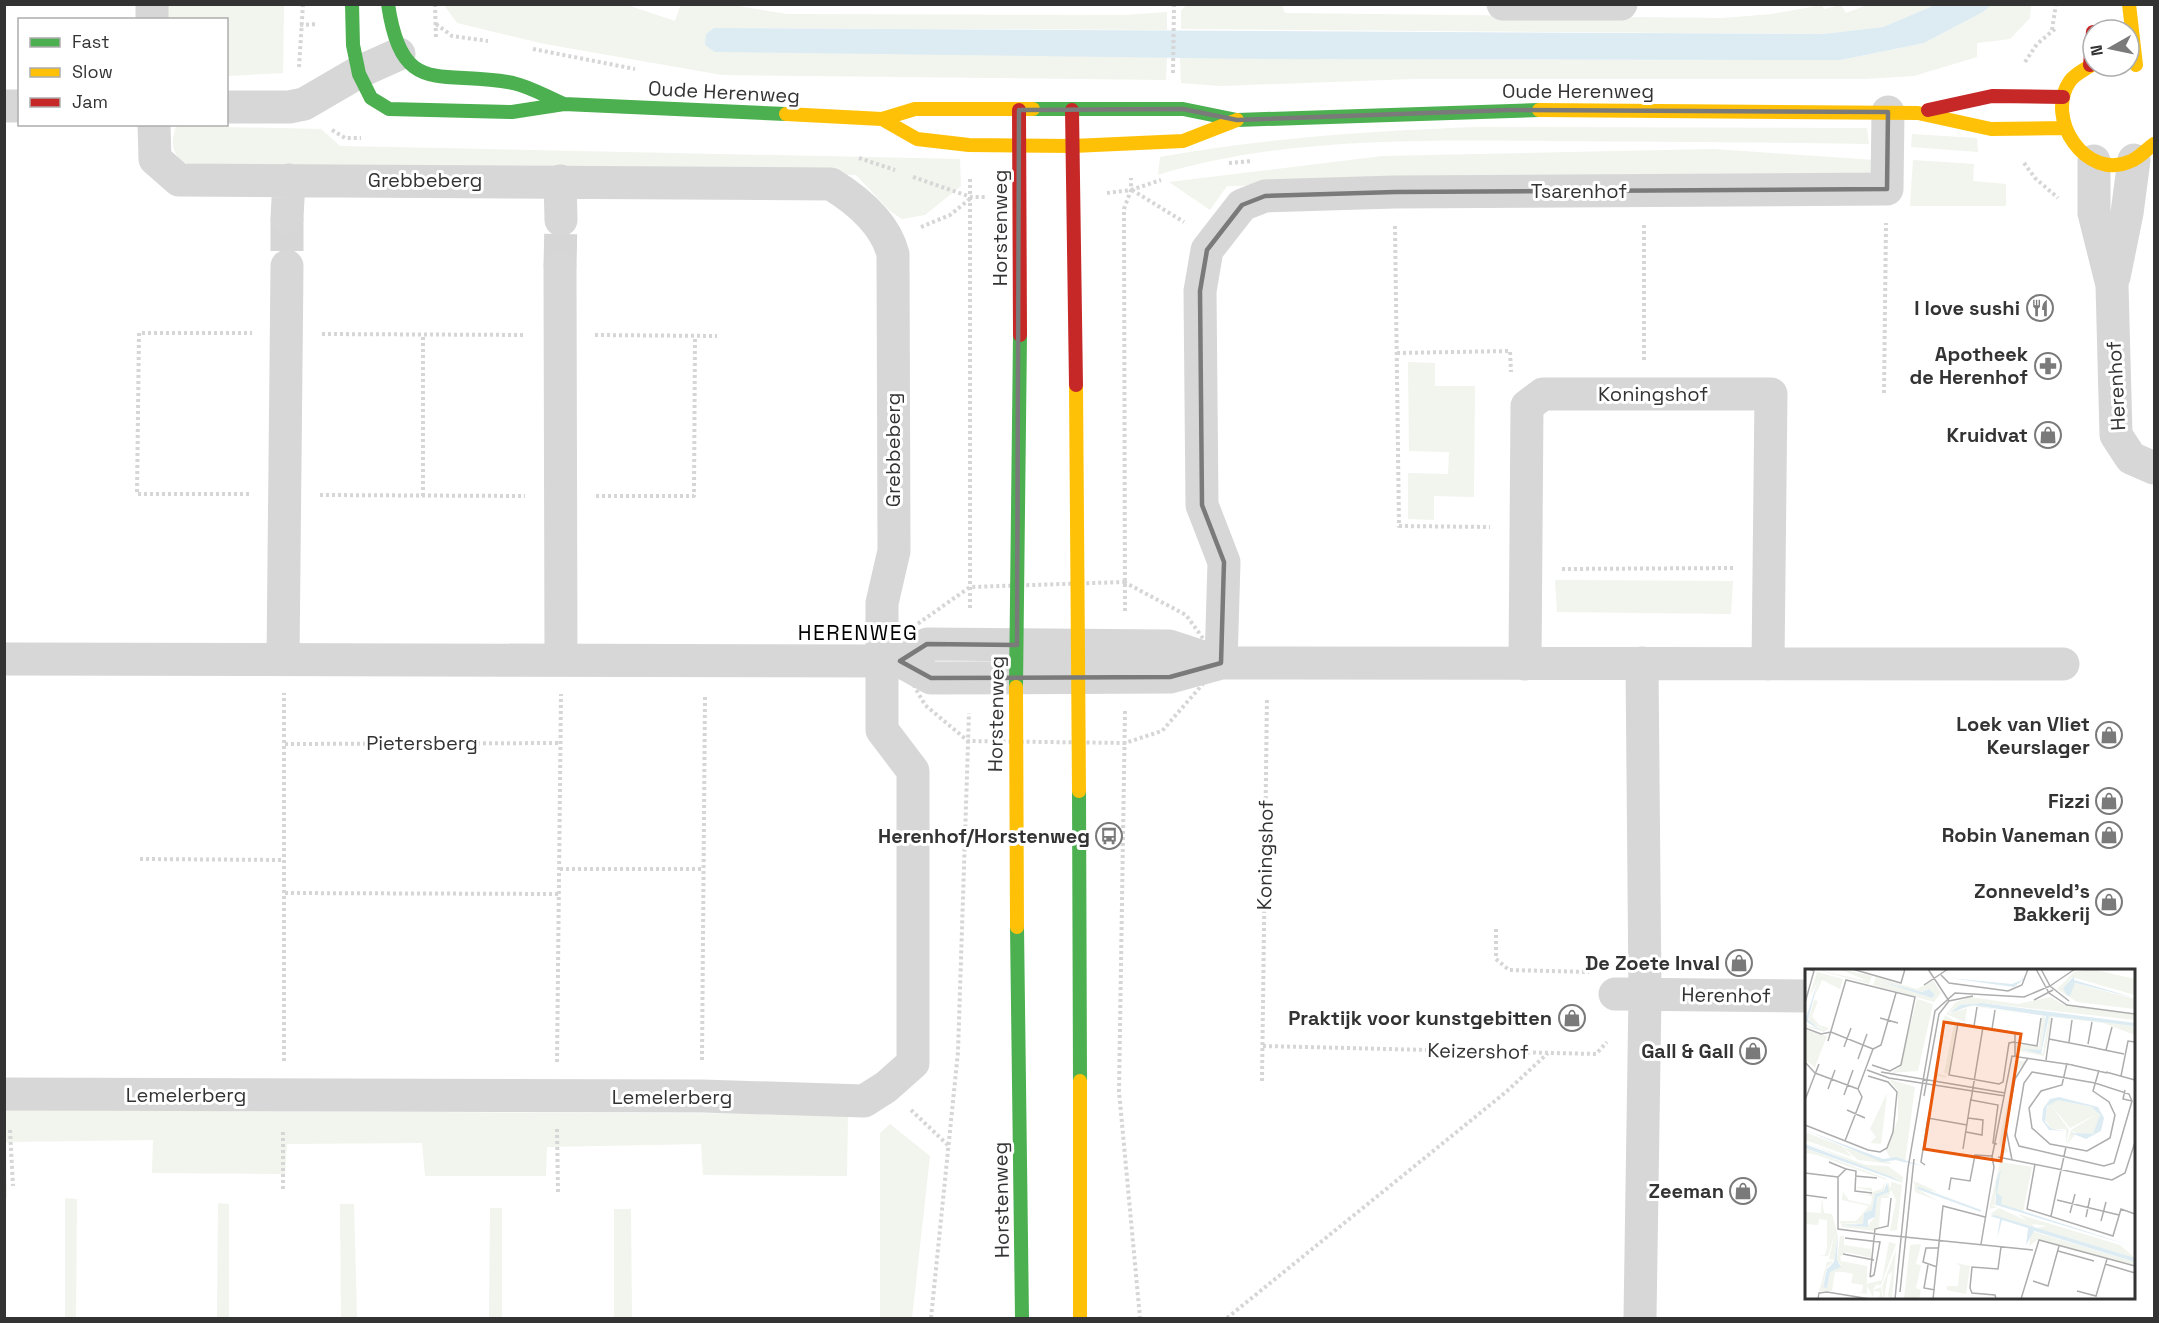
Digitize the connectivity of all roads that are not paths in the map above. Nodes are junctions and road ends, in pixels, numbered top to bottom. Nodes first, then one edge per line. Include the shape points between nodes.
1 (352, 4) edge
2 (388, 4) edge
3 (1503, 4) edge
4 (1621, 4) edge
5 (399, 54) junction
6 (358, 72) junction
7 (2081, 74) edge
8 (2063, 97) junction
9 (564, 104) junction
10 (228, 107) edge
11 (1019, 110) junction
12 (1072, 110) junction
13 (1903, 112) junction
14 (882, 119) junction
15 (1237, 120) junction
16 (154, 126) edge
17 (2063, 128) junction
18 (1019, 145) junction
19 (1073, 146) junction
20 (2144, 152) edge
21 (2094, 161) junction
22 (289, 180) junction
23 (560, 181) junction
24 (287, 218) tunnel mouth
25 (561, 220) tunnel mouth
26 (287, 266) tunnel mouth
27 (560, 267) tunnel mouth
28 (2112, 285) junction
29 (2154, 468) edge
30 (1017, 645) junction
31 (1079, 645) junction
32 (4, 659) edge
33 (283, 659) junction
34 (561, 660) junction
35 (890, 661) junction
36 (1221, 663) junction
37 (1642, 663) junction
38 (1525, 664) junction
39 (1768, 664) junction
40 (2063, 664) dead end
41 (1079, 677) junction
42 (1016, 678) junction
43 (1630, 994) junction
44 (1805, 996) edge
45 (6, 1094) edge
46 (1022, 1318) edge
47 (1080, 1318) edge
48 (1640, 1318) edge

1 - 6 street, Oude Herenweg
2 - 5 street
3 - 4 street
5 - 6 street
5 - 9 street, Oude Herenweg via 408,65 436,77 513,83
6 - 9 street, Oude Herenweg via 369,96 381,107 398,111 513,112
6 - 10 street via 304,104
7 - 8 street
8 - 13 street, Oude Herenweg via 1992,96
8 - 17 street
9 - 14 street, Oude Herenweg
11 - 12 street, Oude Herenweg
11 - 14 street, Oude Herenweg via 915,109
11 - 18 street, Horstenweg
12 - 15 street, Oude Herenweg via 1183,110
12 - 19 street
13 - 15 street, Oude Herenweg via 1508,110
13 - 17 street, Oude Herenweg via 1991,129
13 - 36 street, Tsarenhof via 1887,189 1395,192 1265,196 1242,205 1207,249 1200,291 1202,505 1224,562
14 - 18 street, Oude Herenweg via 917,139
15 - 19 street, Oude Herenweg via 1183,141
16 - 22 street, Grebbeberg via 155,159 179,180
17 - 21 street via 2072,144
18 - 19 street, Oude Herenweg
18 - 30 street, Horstenweg
19 - 31 street
20 - 21 street via 2114,165
20 - 28 street, Herenhof
21 - 28 street, Herenhof via 2094,213
22 - 23 street, Grebbeberg
22 - 24 street
23 - 25 street
23 - 35 street, Grebbeberg via 831,184 857,200 889,240 893,254 894,551 882,603
26 - 33 street
27 - 34 street
28 - 29 street, Herenhof via 2116,435 2131,458
30 - 31 street
30 - 35 street via 927,644
30 - 42 street, Horstenweg
31 - 36 street via 1169,646
31 - 41 street
32 - 33 street
33 - 34 street
34 - 35 street
35 - 42 street via 931,678
35 - 45 street, Lemelerberg via 882,730 913,771 913,1063 864,1101 702,1096
36 - 38 street
36 - 41 street via 1170,677
37 - 38 street
37 - 39 street
37 - 43 street
38 - 39 street, Koningshof via 1527,406 1543,394 1771,394
39 - 40 street
41 - 42 street
41 - 47 street
42 - 46 street, Horstenweg
43 - 44 street, Herenhof
43 - 48 street

